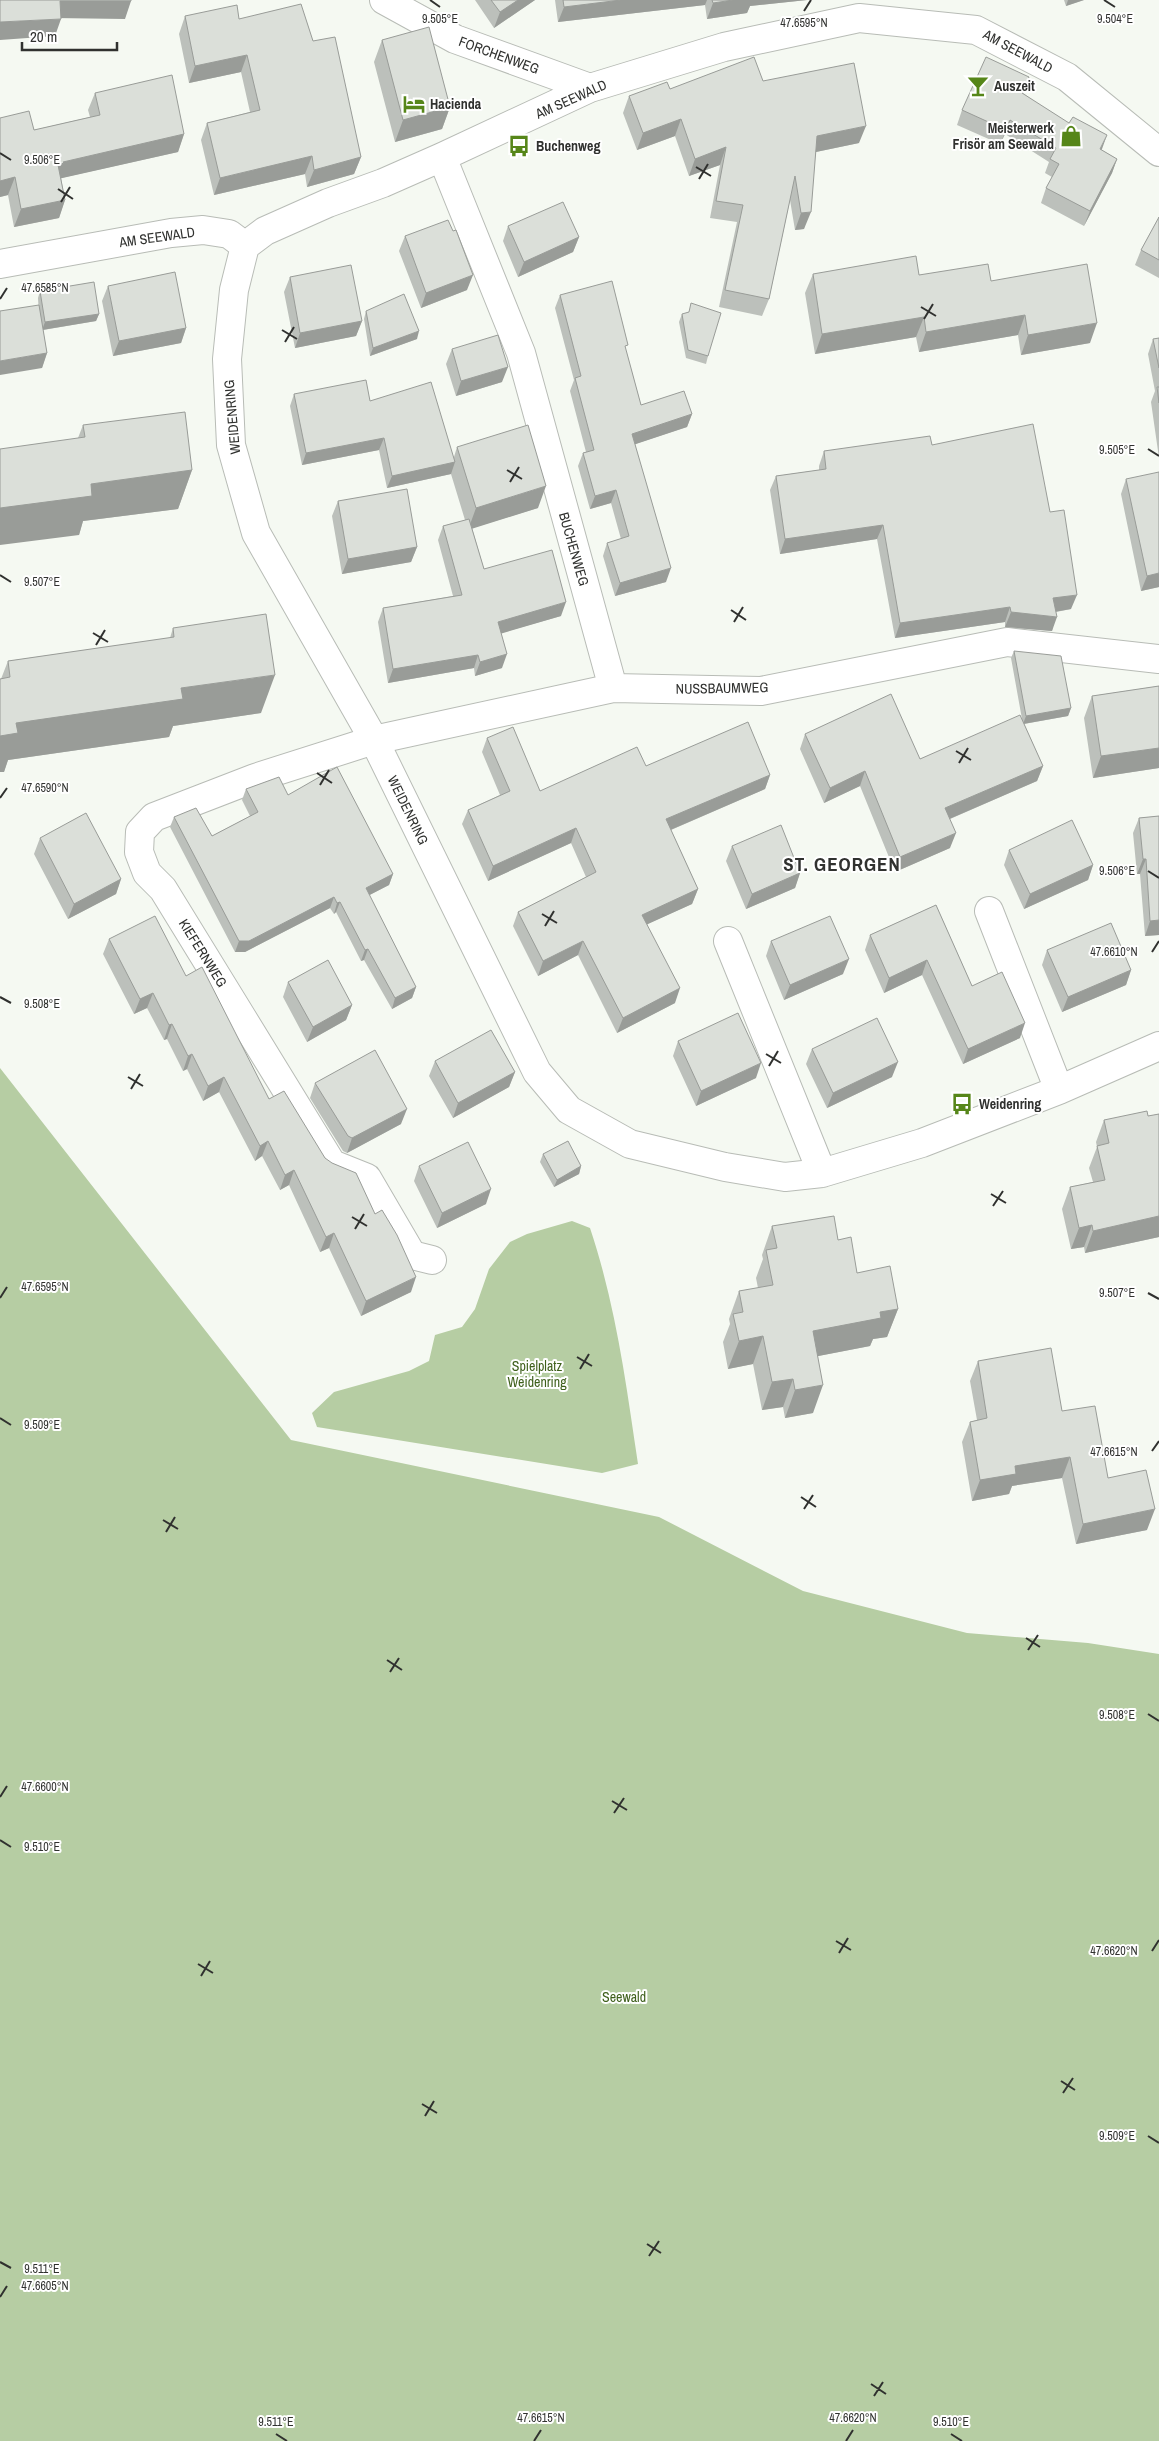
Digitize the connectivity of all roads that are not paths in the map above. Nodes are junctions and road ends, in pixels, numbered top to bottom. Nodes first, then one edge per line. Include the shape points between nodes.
1 (384, 0) edge
2 (856, 9) edge
3 (590, 88) junction
4 (1159, 152) edge
5 (442, 157) junction
6 (245, 246) junction
7 (0, 264) edge
8 (1159, 659) edge
9 (613, 688) junction
10 (374, 740) junction
11 (989, 911) dead end
12 (728, 941) dead end
13 (1159, 1046) edge
14 (1059, 1090) junction
15 (822, 1173) junction
16 (432, 1260) dead end

1 - 3 street, FORCHENWEG via 455,38
2 - 3 street, AM SEEWALD
2 - 4 street, AM SEEWALD via 976,30 1067,77
3 - 5 street, AM SEEWALD
5 - 6 street, AM SEEWALD via 383,183 328,202 265,232
5 - 9 street, BUCHENWEG via 521,353
6 - 7 street, AM SEEWALD via 229,234 203,230
6 - 10 street, WEIDENRING via 234,290 227,360 231,445 256,533
8 - 9 street, NUSSBAUMWEG via 1007,642 761,691
9 - 10 street, NUSSBAUMWEG
10 - 15 street, WEIDENRING via 537,1072 569,1110 630,1144 725,1167 785,1177
10 - 16 street, KIEFERNWEG via 255,778 154,817 140,832 139,852 147,873 163,889 332,1164 367,1178 412,1255
11 - 14 street
12 - 15 street
13 - 14 street, WEIDENRING
14 - 15 street, WEIDENRING via 922,1143

